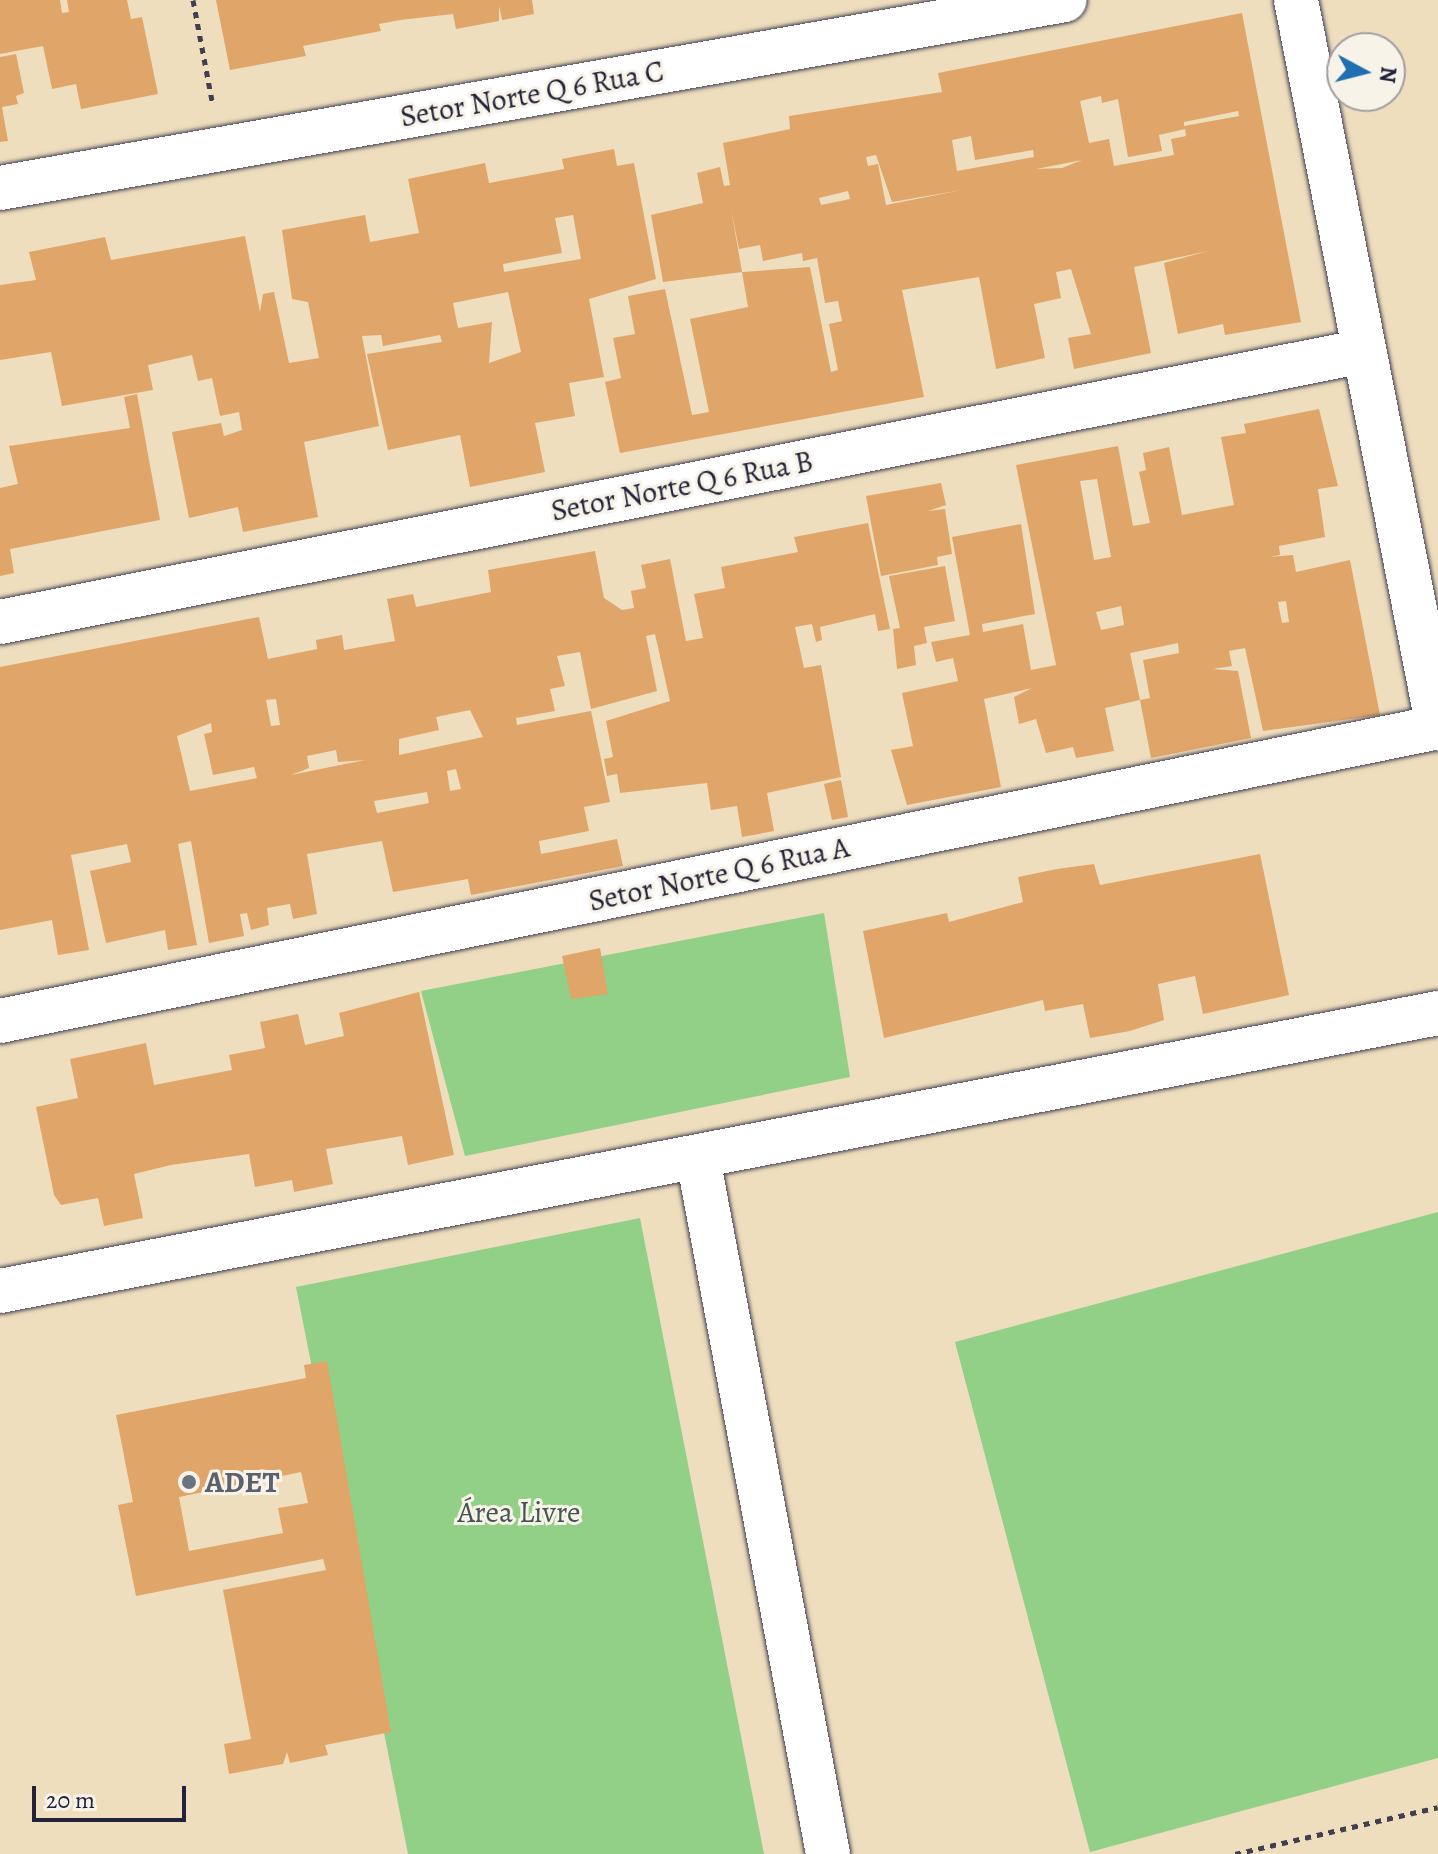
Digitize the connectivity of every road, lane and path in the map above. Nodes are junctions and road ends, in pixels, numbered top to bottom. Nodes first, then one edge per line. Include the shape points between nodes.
1 (193, 0) edge
2 (1065, 0) edge
3 (1296, 0) edge
4 (221, 149) junction
5 (0, 188) edge
6 (1364, 351) junction
7 (0, 622) edge
8 (1438, 728) edge
9 (1438, 1013) edge
10 (0, 1021) edge
11 (698, 1158) junction
12 (0, 1291) edge
13 (1438, 1807) edge
14 (828, 1854) edge
15 (1235, 1854) edge

1 - 4 path
2 - 4 street, Setor Norte Q 6 Rua C
3 - 6 street
4 - 5 street, Setor Norte Q 6 Rua C
6 - 7 street, Setor Norte Q 6 Rua B
6 - 8 street
8 - 10 street, Setor Norte Q 6 Rua A
9 - 11 street
11 - 12 street
11 - 14 street
13 - 15 path

